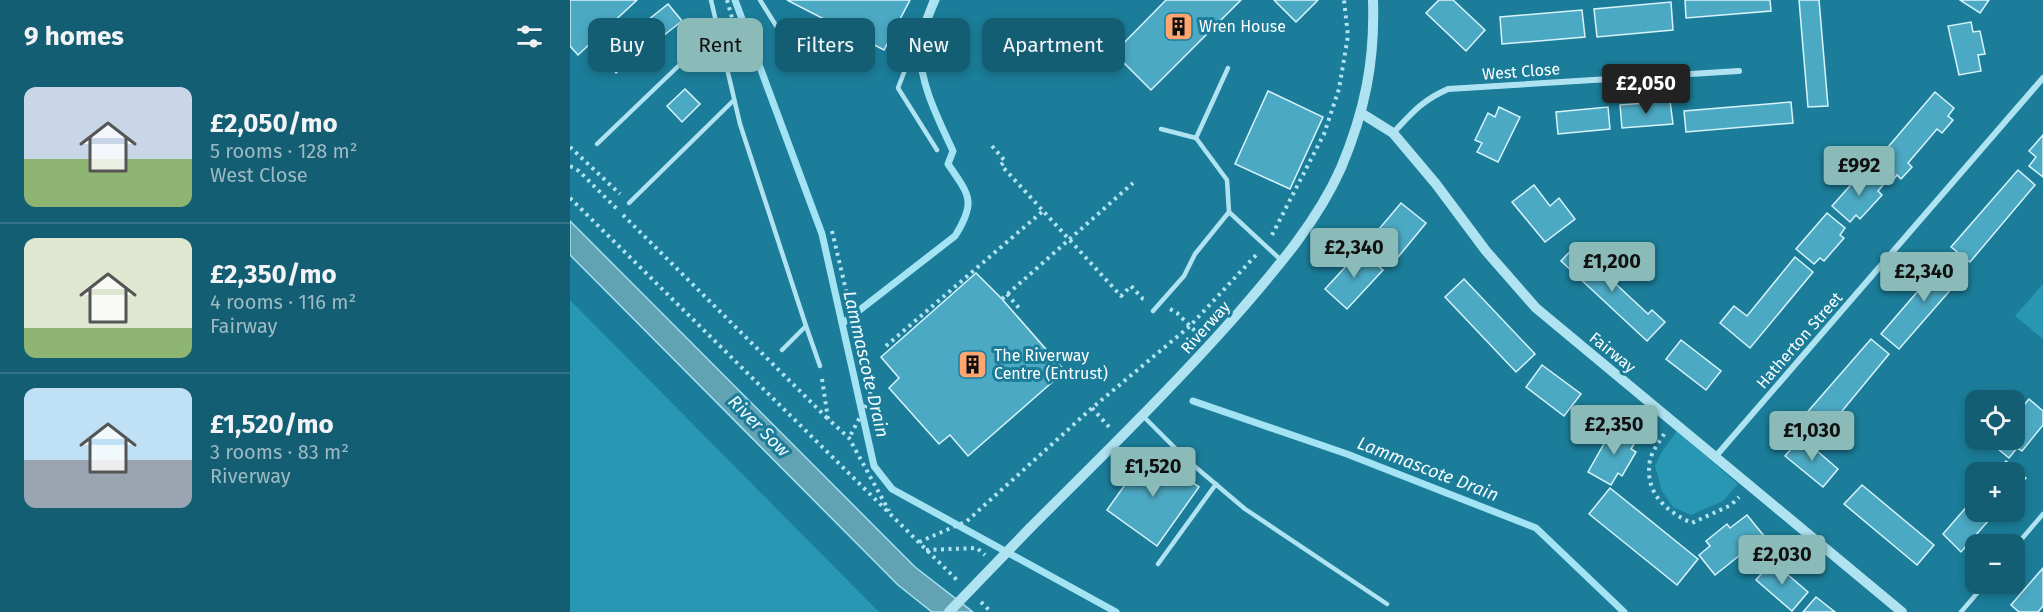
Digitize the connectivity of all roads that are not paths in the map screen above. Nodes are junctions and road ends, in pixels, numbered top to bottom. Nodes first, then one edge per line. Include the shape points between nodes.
1 (711, 0) edge
2 (760, 0) edge
3 (932, 0) edge
4 (1373, 0) edge
5 (715, 18) edge
6 (775, 24) edge
7 (677, 67) edge
8 (1228, 68) dead end
9 (1739, 71) dead end
10 (727, 72) edge
11 (2043, 78) edge
12 (734, 100) junction
13 (1361, 113) junction
14 (1161, 129) dead end
15 (1393, 133) junction
16 (1196, 138) junction
17 (597, 144) dead end
18 (937, 150) dead end
19 (629, 203) road end
20 (1229, 212) junction
21 (1283, 262) junction
22 (1153, 311) dead end
23 (806, 326) junction
24 (782, 350) dead end
25 (820, 366) road end
26 (1142, 415) junction
27 (1716, 456) junction
28 (1216, 484) junction
29 (2043, 514) edge
30 (2025, 535) edge
31 (1158, 564) dead end
32 (1976, 594) edge
33 (1387, 604) dead end
34 (949, 612) edge
35 (1902, 612) edge
36 (1961, 612) edge

1 - 5 lane
2 - 6 lane
3 - 18 lane via 897,88
4 - 13 street, Riverway via 1371,67
7 - 17 lane
8 - 16 lane
9 - 15 street, West Close via 1448,89 1418,106
10 - 12 lane
11 - 27 street, Hatherton Street
12 - 19 lane
12 - 23 lane
13 - 15 street, Fairway
13 - 21 street, Riverway via 1341,169
14 - 16 lane
15 - 27 street, Fairway via 1536,308
16 - 20 lane via 1227,180
20 - 21 lane
20 - 22 lane via 1195,254 1184,276
21 - 26 street, Riverway
23 - 24 lane
23 - 25 lane
26 - 28 lane
26 - 34 street, Riverway, bridge
27 - 35 street, Fairway
28 - 31 lane
28 - 33 lane via 1245,509
29 - 30 lane
32 - 36 lane

